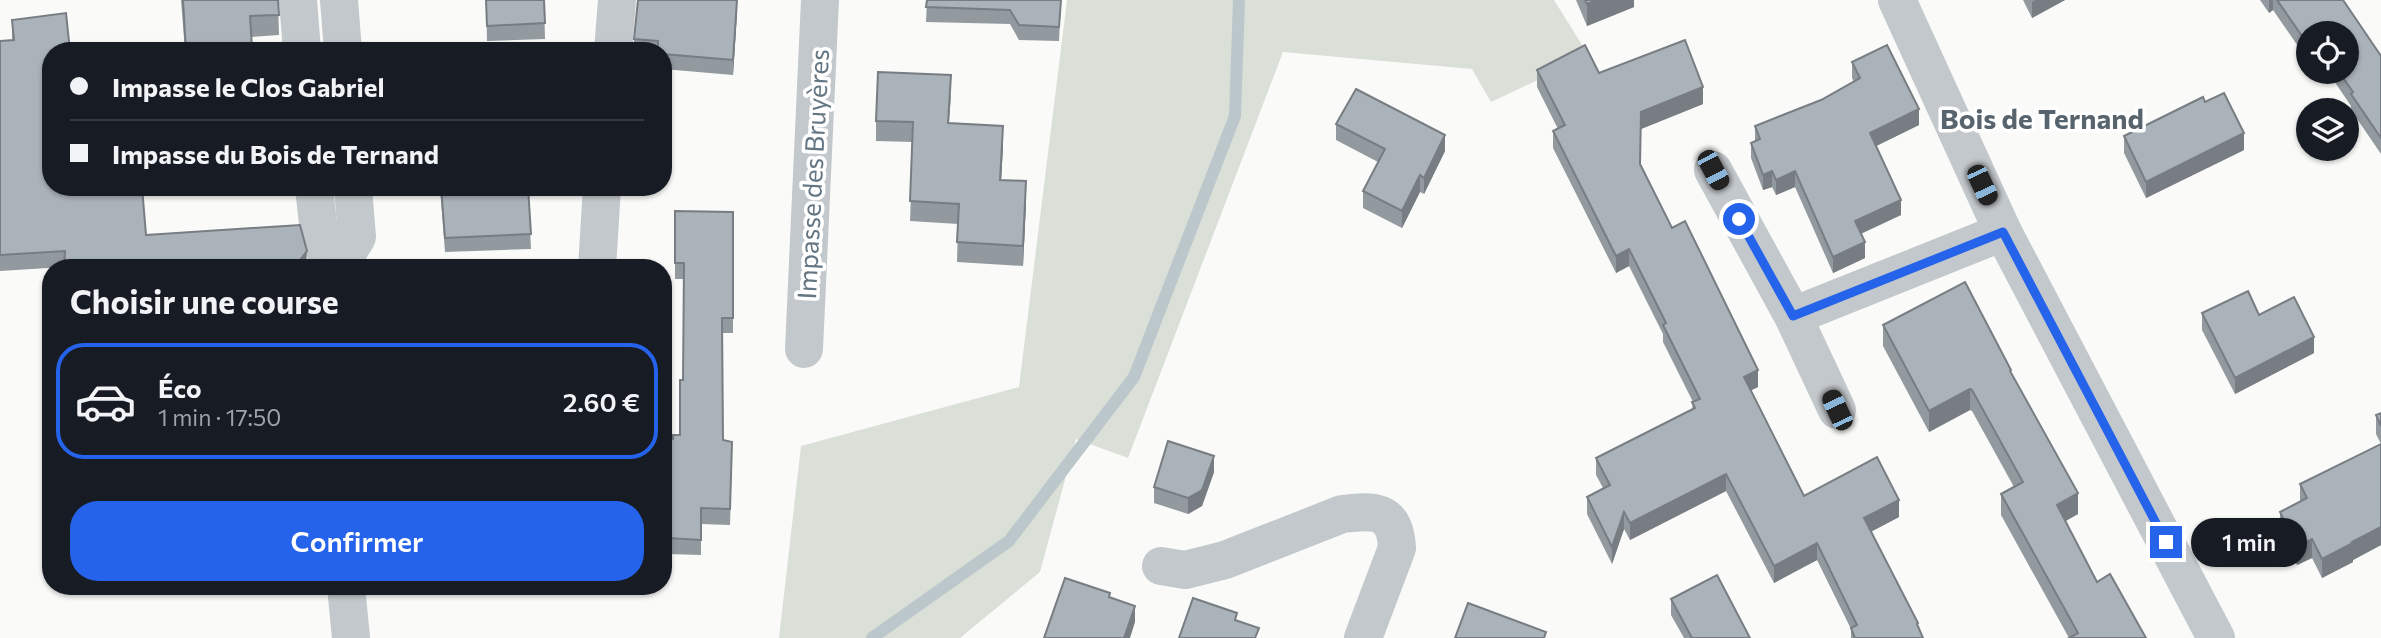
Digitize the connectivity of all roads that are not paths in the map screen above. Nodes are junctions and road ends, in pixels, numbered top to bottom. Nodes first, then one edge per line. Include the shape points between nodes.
1 (298, 0) edge
2 (339, 0) edge
3 (617, 0) edge
4 (820, 0) edge
5 (1897, 0) edge
6 (301, 42) edge
7 (341, 42) edge
8 (614, 42) edge
9 (1713, 170) dead end
10 (315, 196) edge
11 (354, 196) edge
12 (602, 196) edge
13 (2003, 232) junction
14 (328, 259) edge
15 (344, 259) edge
16 (598, 259) edge
17 (1793, 316) junction
18 (804, 349) dead end
19 (1837, 410) dead end
20 (1161, 566) dead end
21 (347, 595) edge
22 (351, 638) edge
23 (1363, 638) edge
24 (2216, 638) edge

1 - 6 street
2 - 7 street
3 - 8 street
4 - 18 street, Impasse des Bruyères
5 - 13 street
9 - 17 street
10 - 14 street
11 - 15 street via 357,237
12 - 16 street
13 - 17 street
13 - 24 street
17 - 19 street
20 - 23 street via 1185,570 1225,560 1342,514 1378,513 1389,519 1397,548
21 - 22 street

